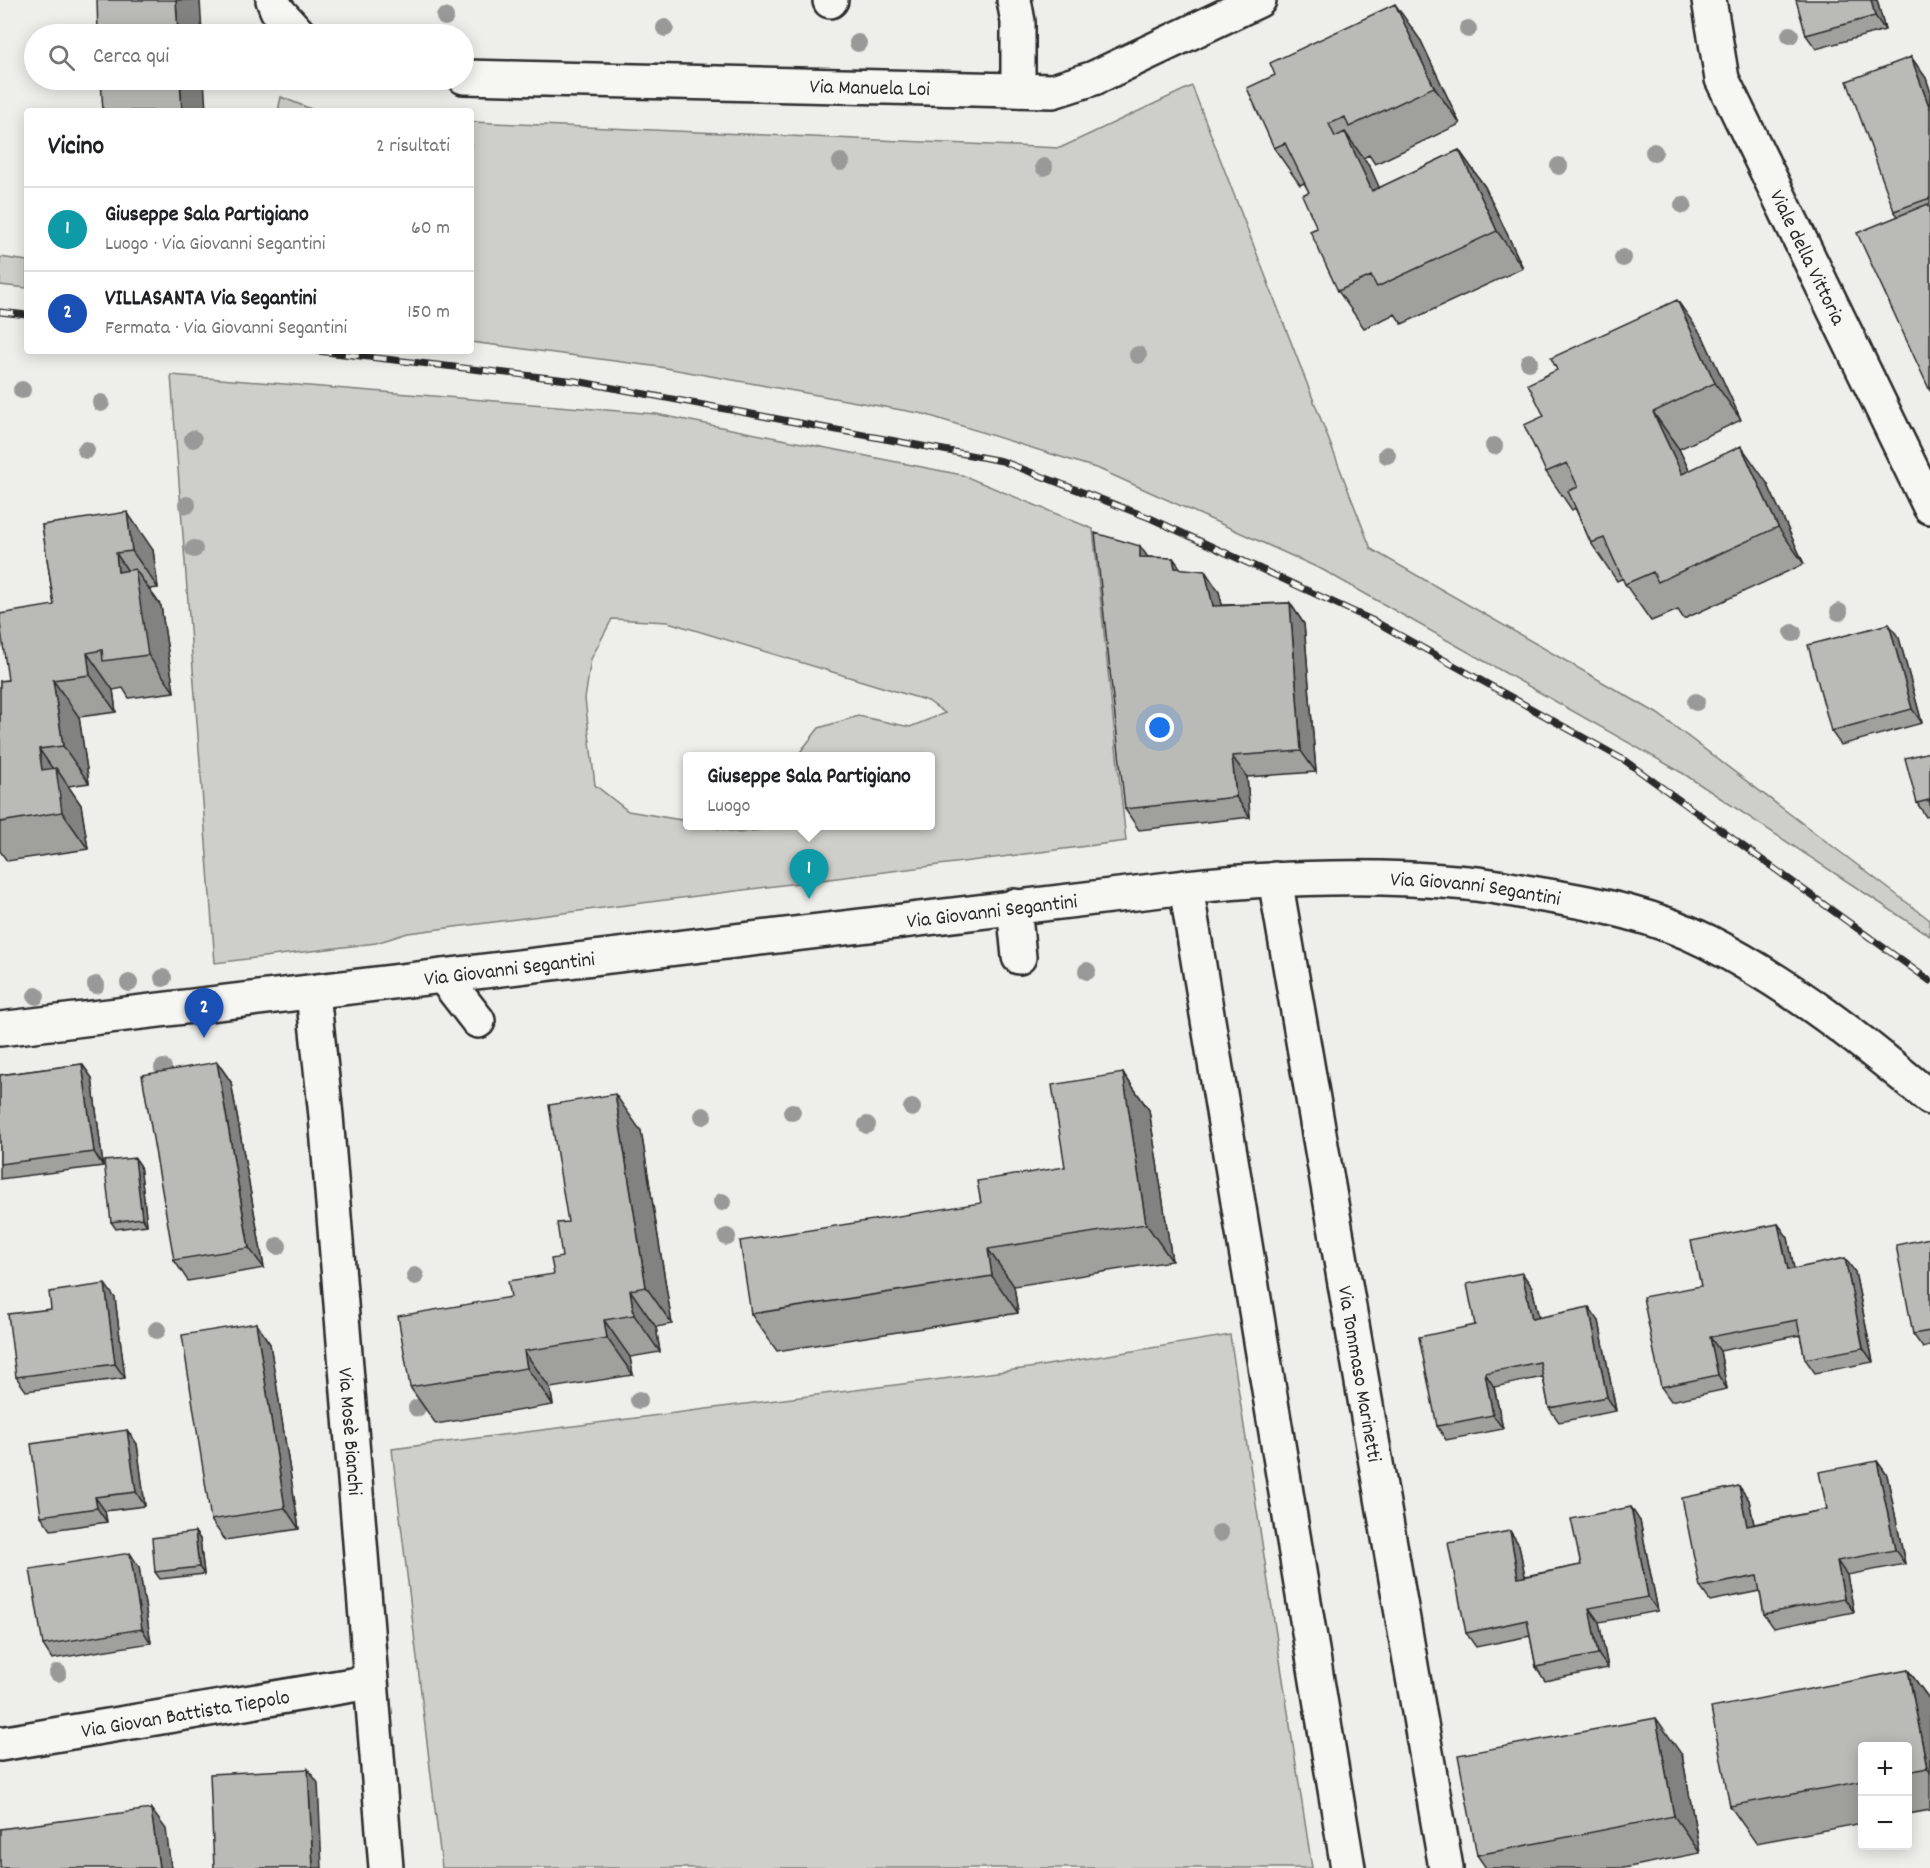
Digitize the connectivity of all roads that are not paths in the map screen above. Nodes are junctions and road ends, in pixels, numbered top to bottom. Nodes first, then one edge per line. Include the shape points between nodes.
1 (273, 0) edge
2 (1014, 0) edge
3 (1258, 0) edge
4 (1709, 0) edge
5 (290, 24) edge
6 (474, 77) edge
7 (1018, 90) junction
8 (1930, 507) edge
9 (1275, 879) junction
10 (1186, 887) junction
11 (1014, 906) junction
12 (1019, 957) dead end
13 (443, 976) junction
14 (313, 993) junction
15 (478, 1021) dead end
16 (0, 1029) edge
17 (1930, 1098) edge
18 (370, 1682) junction
19 (0, 1744) edge
20 (386, 1868) edge
21 (1348, 1868) edge
22 (1446, 1868) edge

1 - 5 street
2 - 7 street via 1018,22
3 - 7 street, Via Manuela Loi via 1094,78 1053,91
4 - 8 street, Viale della Vittoria via 1722,79
6 - 7 street, Via Manuela Loi
9 - 10 street, Via Giovanni Segantini
9 - 17 street, Via Giovanni Segantini via 1467,883 1584,902 1646,917 1707,941 1789,989 1857,1037
9 - 22 street, Via Tommaso Marinetti
10 - 11 street, Via Giovanni Segantini
10 - 21 street
11 - 12 street
11 - 13 street, Via Giovanni Segantini
13 - 14 street, Via Giovanni Segantini
13 - 15 street
14 - 16 street, Via Giovanni Segantini
14 - 18 street, Via Mosè Bianchi
18 - 19 street, Via Giovan Battista Tiepolo
18 - 20 street, Via Mosè Bianchi

